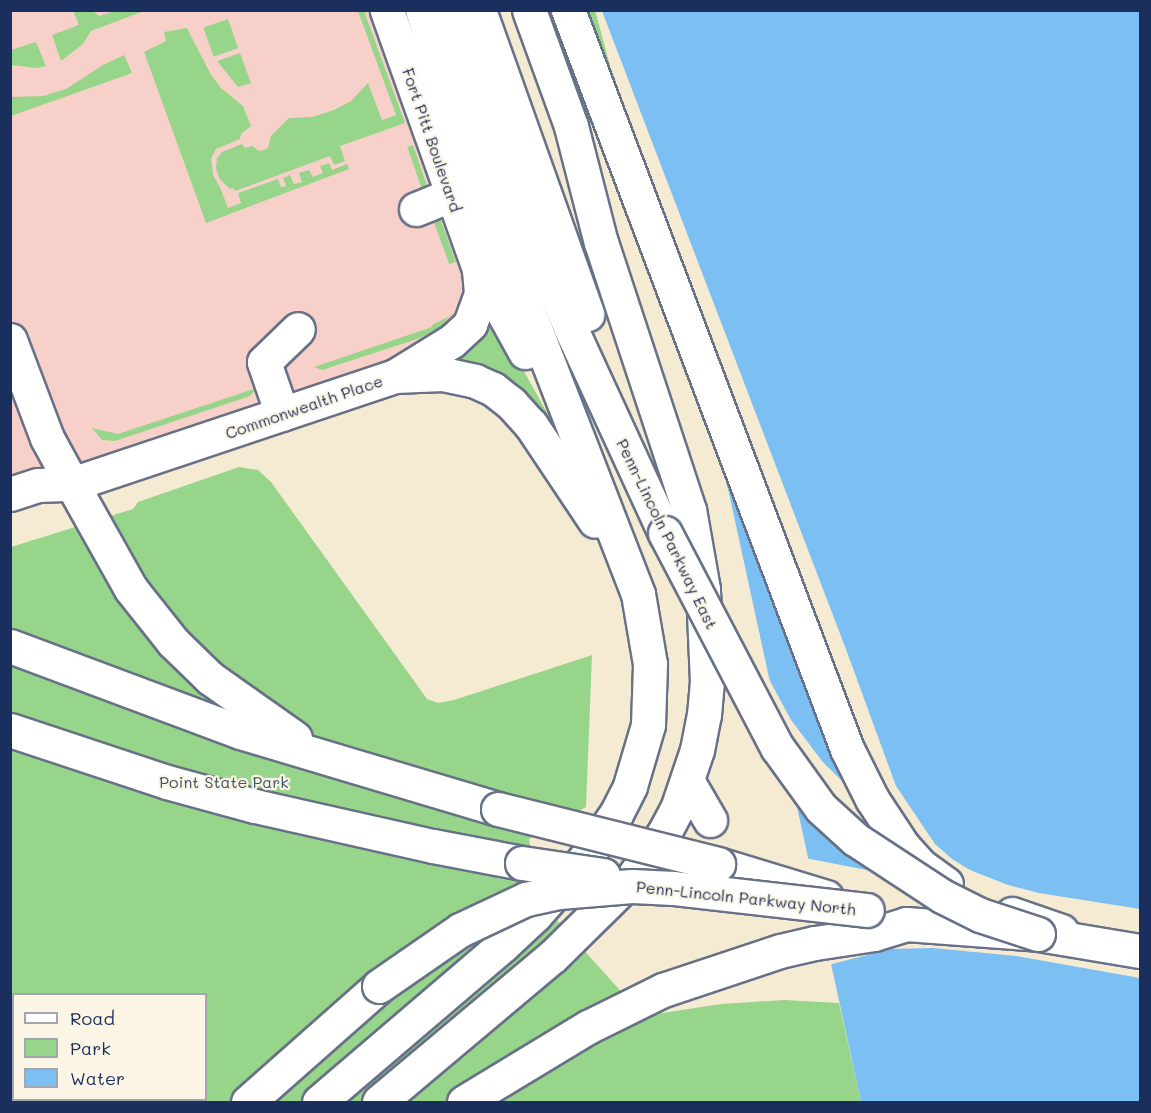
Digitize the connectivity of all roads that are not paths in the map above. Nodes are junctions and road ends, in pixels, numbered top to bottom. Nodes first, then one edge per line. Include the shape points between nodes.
1 (387, 10) edge
2 (422, 10) edge
3 (446, 10) edge
4 (479, 10) edge
5 (507, 10) edge
6 (529, 10) edge
7 (568, 10) edge
8 (450, 195) junction
9 (416, 209) dead end
10 (601, 243) junction
11 (479, 269) junction
12 (298, 329) dead end
13 (10, 340) edge
14 (395, 376) junction
15 (282, 414) junction
16 (588, 467) junction
17 (72, 484) junction
18 (10, 494) edge
19 (10, 516) edge
20 (665, 533) junction
21 (638, 594) junction
22 (10, 646) edge
23 (10, 730) edge
24 (336, 762) junction
25 (688, 782) junction
26 (710, 820) dead end
27 (867, 910) junction
28 (906, 924) junction
29 (1050, 933) junction
30 (1140, 944) edge
31 (1140, 951) edge
32 (468, 1100) edge
33 (248, 1102) edge
34 (319, 1102) edge
35 (379, 1102) edge

1 - 8 main road, Fort Pitt Boulevard
2 - 16 main road via 470,160
3 - 20 main road, Penn-Lincoln Parkway East via 570,329
4 - 20 main road
5 - 10 main road via 551,132
6 - 10 main road via 571,126
7 - 29 main road via 847,749 872,800 903,846 938,879 987,906
8 - 9 main road
8 - 11 main road, Fort Pitt Boulevard
10 - 25 main road via 679,471 698,551 704,589 707,681
11 - 14 main road, Commonwealth Place via 481,293 470,324 452,341
11 - 16 main road
12 - 15 main road via 264,362
13 - 17 main road via 46,438
14 - 15 main road, Commonwealth Place
14 - 21 main road via 443,374 475,381 511,403 550,452
15 - 17 main road, Commonwealth Place
16 - 21 main road
17 - 18 main road, Commonwealth Place via 38,485
17 - 19 main road, Commonwealth Place via 44,505
17 - 24 main road via 131,589 173,642 231,694
20 - 29 main road, Penn-Lincoln Parkway East, bridge via 777,747 821,808 855,839 942,896 980,915
21 - 34 main road via 650,664 648,725 630,786 600,840 511,938
22 - 24 main road via 240,732
23 - 28 main road, bridge via 255,806 433,846 522,863 800,903
24 - 27 main road, bridge via 498,809 679,854
25 - 26 main road
25 - 35 main road via 664,833 614,898 552,957
27 - 29 main road, Penn-Lincoln Parkway North, bridge
27 - 33 main road, Penn-Lincoln Parkway North, bridge via 632,886 526,899 460,930 379,986
28 - 29 main road, Penn-Lincoln Parkway North, bridge
28 - 32 main road, Penn-Lincoln Parkway North via 874,934 780,951 663,990 588,1027
29 - 30 main road
29 - 31 main road

